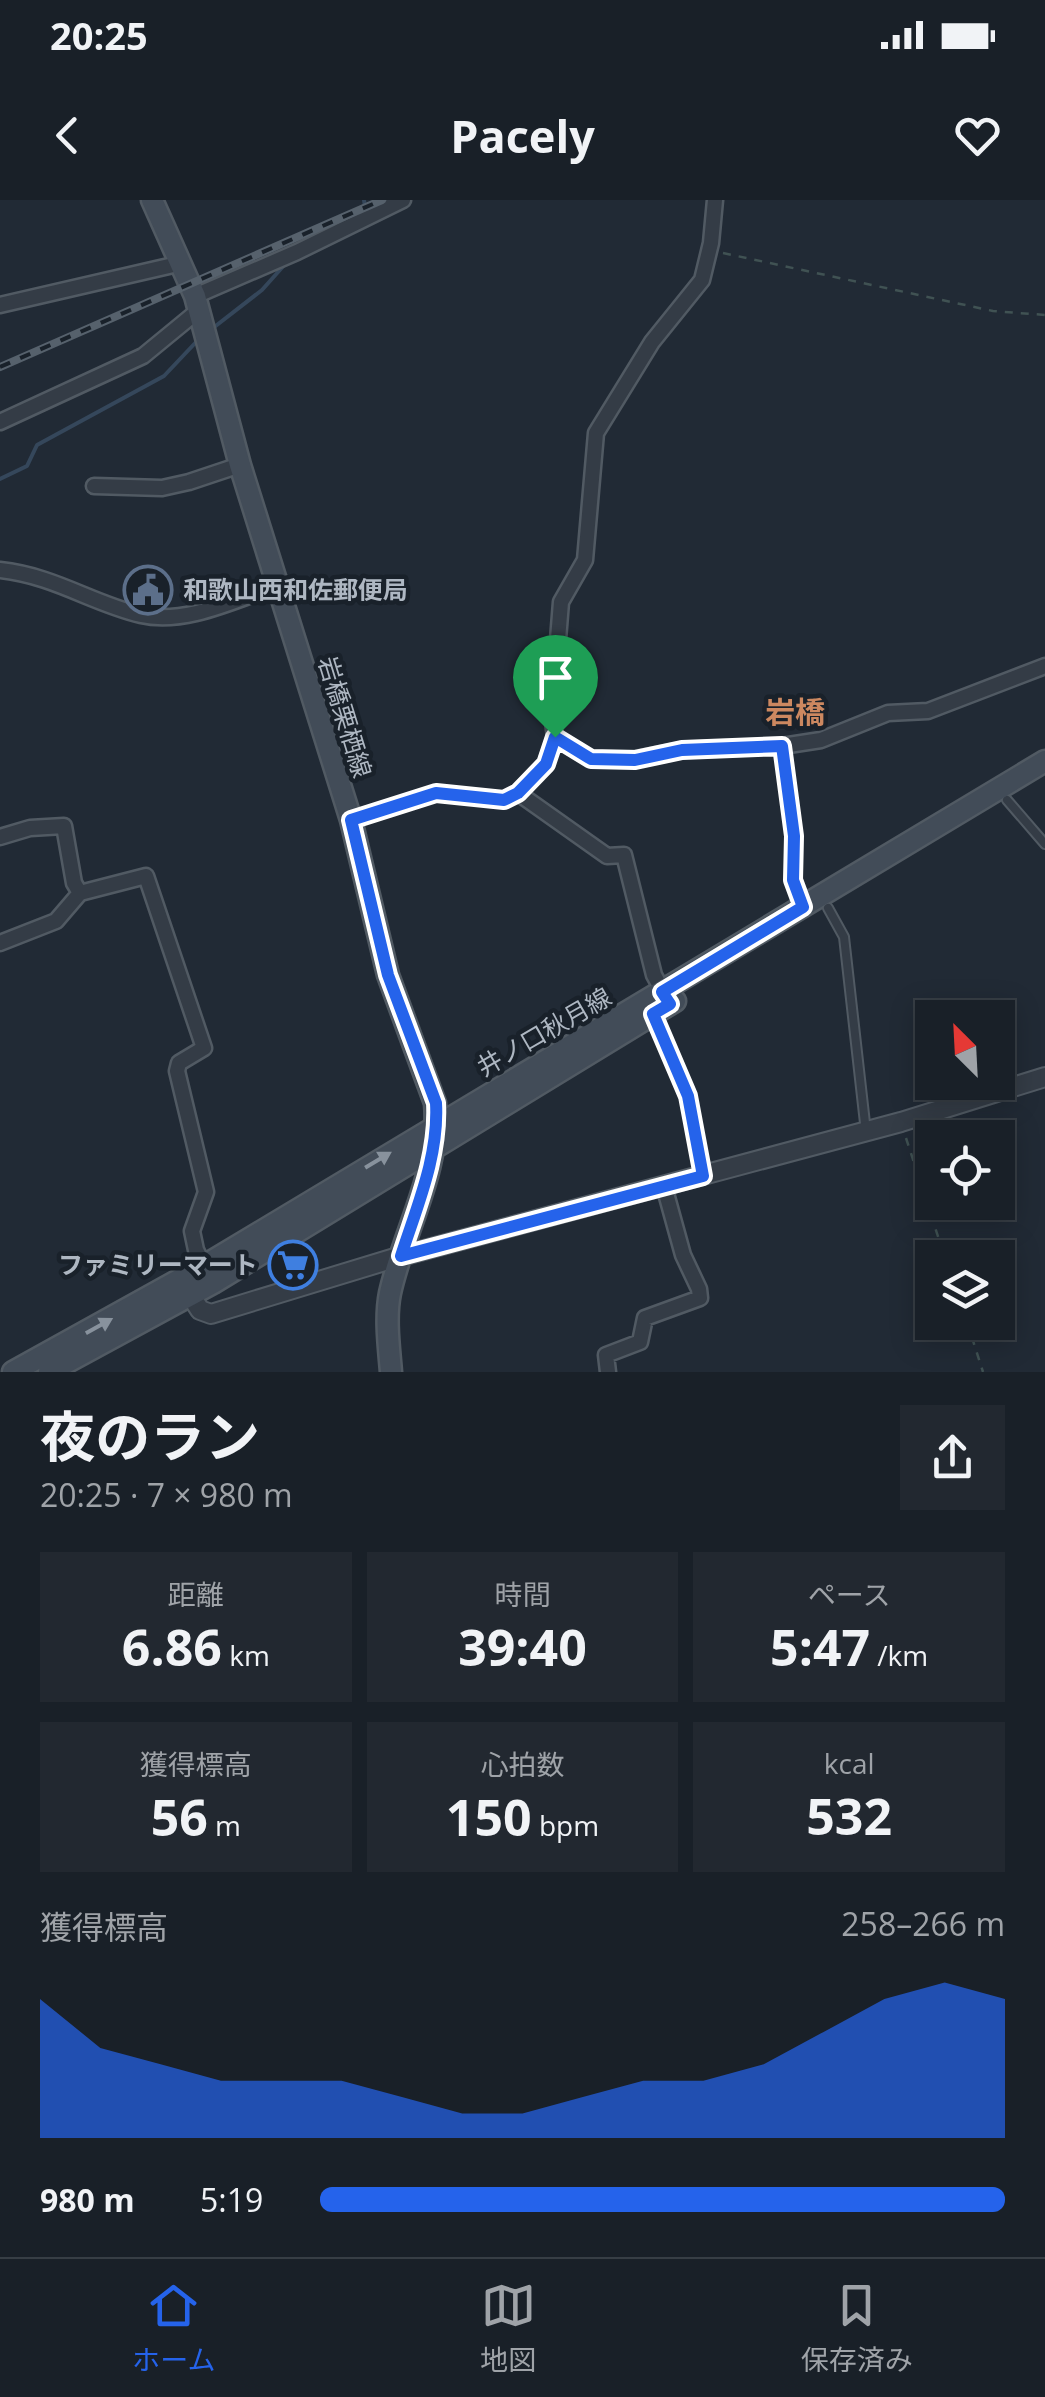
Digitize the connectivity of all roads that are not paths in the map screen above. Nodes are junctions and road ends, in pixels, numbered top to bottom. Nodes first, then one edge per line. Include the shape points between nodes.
1 (152, 200) edge
2 (404, 200) edge
3 (715, 200) edge
4 (182, 263) junction
5 (197, 303) junction
6 (0, 305) edge
7 (0, 422) edge
8 (240, 465) junction
9 (94, 486) dead end
10 (0, 570) edge
11 (276, 586) junction
12 (1045, 666) edge
13 (555, 737) junction
14 (1045, 761) edge
15 (1045, 778) edge
16 (1007, 800) junction
17 (794, 836) road end
18 (0, 838) edge
19 (1045, 844) edge
20 (80, 893) junction
21 (803, 907) junction
22 (828, 908) junction
23 (0, 942) edge
24 (662, 1003) junction
25 (1045, 1077) edge
26 (437, 1124) junction
27 (866, 1132) junction
28 (434, 1147) junction
29 (664, 1186) junction
30 (401, 1256) junction
31 (204, 1266) junction
32 (190, 1296) junction
33 (13, 1372) edge
34 (49, 1372) edge
35 (391, 1372) edge
36 (608, 1372) edge

1 - 4 main road, 岩橋栗栖線
2 - 5 street
3 - 13 street via 702,280 652,342 596,433 585,560 561,602
4 - 5 main road, 岩橋栗栖線
4 - 6 street
5 - 7 street via 144,356
5 - 8 main road, 岩橋栗栖線
8 - 9 street via 162,488
8 - 11 main road, 岩橋栗栖線
10 - 11 street via 32,573 152,616 196,613
11 - 26 main road, 岩橋栗栖線 via 351,820 388,975 436,1103
12 - 13 street via 928,711 888,713 821,740 782,746 591,759
13 - 24 street via 546,764 518,793 607,856 624,855
14 - 21 main road, 井ノ口秋月線
15 - 16 main road, 井ノ口秋月線
16 - 19 lane
16 - 22 main road, 井ノ口秋月線
17 - 21 lane via 793,880
18 - 20 street via 64,826
20 - 23 street via 56,921
20 - 31 street via 146,876 204,1048 177,1070 206,1192 192,1231
21 - 24 main road, 井ノ口秋月線
22 - 24 main road, 井ノ口秋月線
22 - 27 lane via 844,936
24 - 26 main road, 井ノ口秋月線
24 - 28 main road, 井ノ口秋月線
25 - 27 street
26 - 28 main road, 岩橋栗栖線
31 -> 26 main road, 井ノ口秋月線
27 - 29 street
28 - 30 main road, 岩橋栗栖線
28 - 32 main road, 井ノ口秋月線
29 - 30 street
29 - 36 street via 700,1298 645,1318 640,1342 606,1355
30 - 32 street via 211,1314
30 - 35 main road, 岩橋栗栖線 via 389,1298
33 -> 31 main road, 井ノ口秋月線
32 - 34 main road, 井ノ口秋月線

